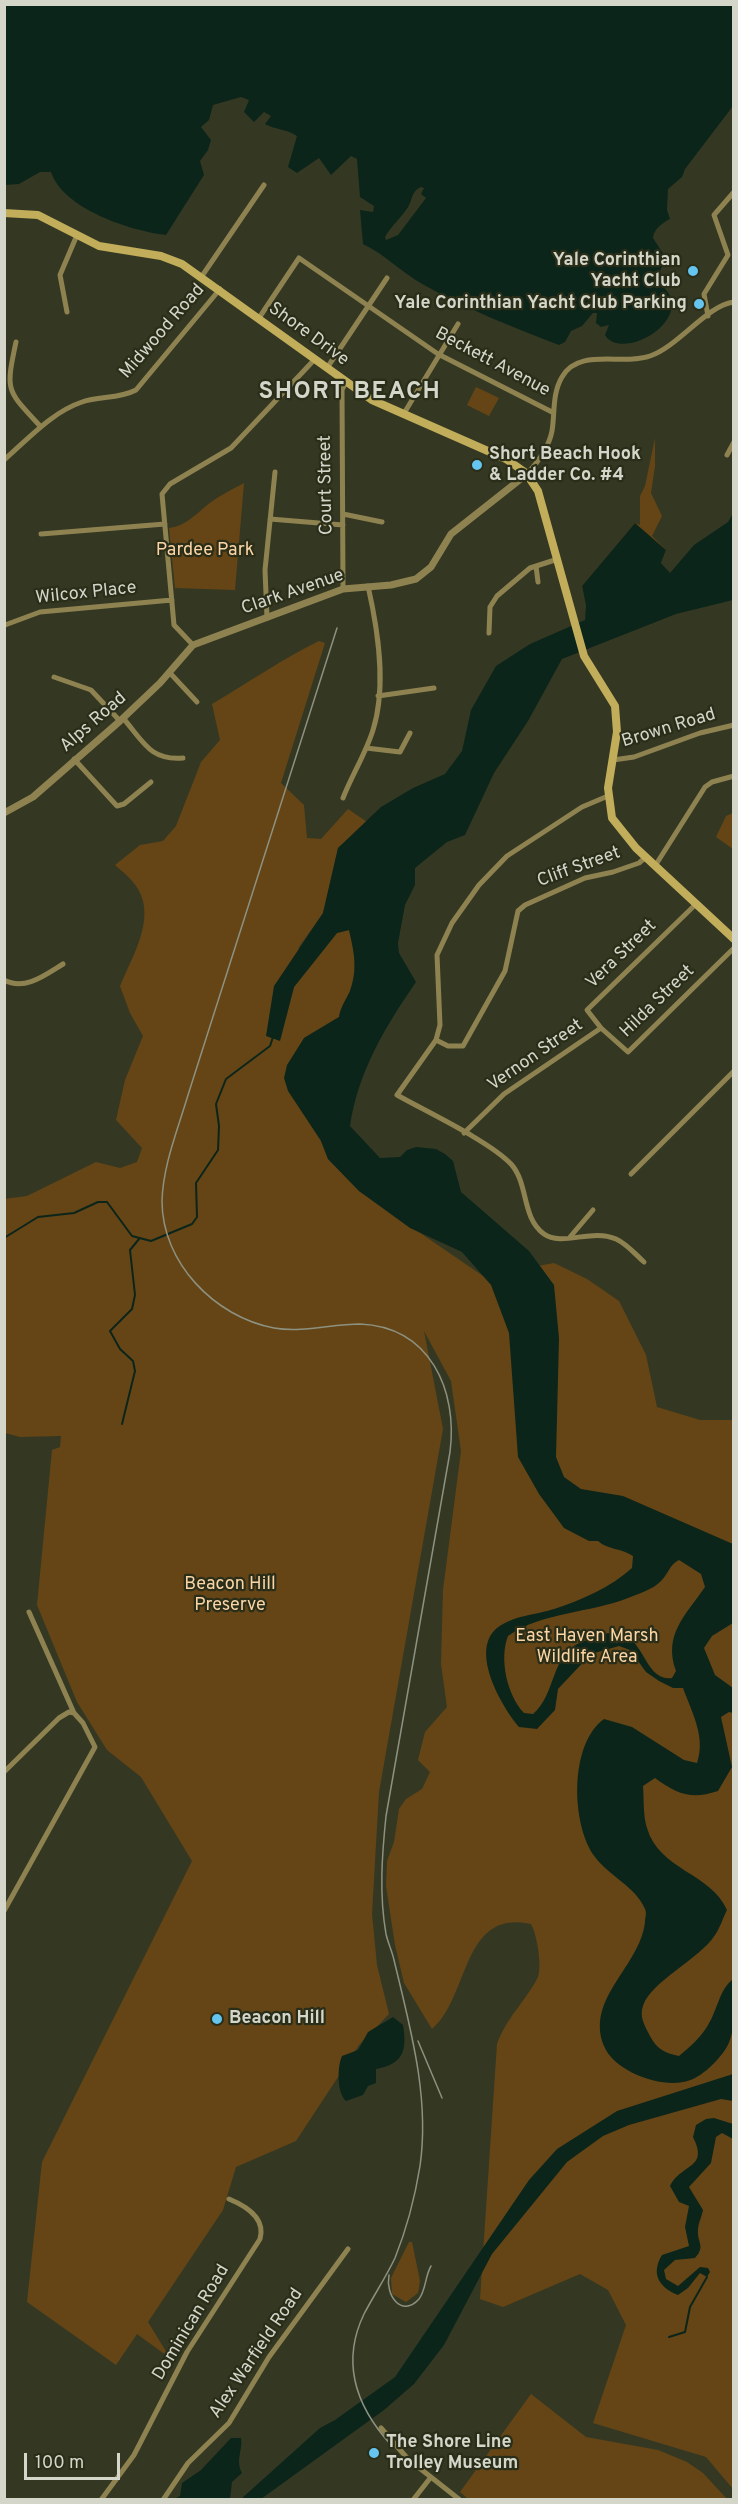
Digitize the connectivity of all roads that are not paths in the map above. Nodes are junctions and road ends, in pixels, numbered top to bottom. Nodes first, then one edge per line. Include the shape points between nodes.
1 (264, 185) dead end
2 (734, 192) edge
3 (4, 213) edge
4 (77, 235) junction
5 (731, 253) edge
6 (202, 276) junction
7 (387, 278) dead end
8 (220, 288) junction
9 (734, 302) edge
10 (370, 305) junction
11 (67, 312) dead end
12 (708, 316) junction
13 (259, 318) junction
14 (458, 324) dead end
15 (16, 342) dead end
16 (438, 354) junction
17 (315, 359) junction
18 (327, 368) junction
19 (346, 382) junction
20 (552, 412) junction
21 (403, 415) junction
22 (41, 427) junction
23 (734, 442) edge
24 (727, 455) dead end
25 (4, 460) edge
26 (275, 472) dead end
27 (527, 474) junction
28 (343, 514) junction
29 (270, 519) junction
30 (382, 522) dead end
31 (165, 524) junction
32 (343, 525) junction
33 (41, 534) dead end
34 (558, 559) junction
35 (536, 566) junction
36 (538, 582) dead end
37 (368, 586) junction
38 (343, 589) junction
39 (172, 600) junction
40 (267, 618) junction
41 (4, 625) edge
42 (489, 633) dead end
43 (193, 645) junction
44 (170, 673) junction
45 (54, 677) dead end
46 (434, 688) dead end
47 (378, 696) junction
48 (196, 702) dead end
49 (122, 719) junction
50 (734, 725) edge
51 (410, 733) dead end
52 (366, 748) junction
53 (183, 758) dead end
54 (74, 759) junction
55 (613, 760) junction
56 (734, 776) edge
57 (151, 782) dead end
58 (608, 796) junction
59 (343, 798) dead end
60 (4, 813) edge
61 (646, 857) junction
62 (655, 866) junction
63 (696, 904) junction
64 (734, 939) edge
65 (734, 948) edge
66 (63, 964) dead end
67 (4, 980) edge
68 (601, 1029) junction
69 (436, 1040) junction
70 (734, 1071) edge
71 (464, 1133) junction
72 (631, 1174) dead end
73 (593, 1210) dead end
74 (570, 1237) junction
75 (644, 1262) dead end
76 (29, 1612) dead end
77 (74, 1713) junction
78 (4, 1773) edge
79 (4, 1911) edge
80 (230, 2199) dead end
81 (348, 2249) dead end
82 (381, 2428) dead end
83 (431, 2477) junction
84 (101, 2499) edge
85 (163, 2499) edge
86 (413, 2499) edge
87 (460, 2499) edge

1 - 6 street
2 - 5 street via 714,215
3 - 4 main road, Shore Drive via 41,216
4 - 6 main road, Shore Drive via 108,249 168,258
4 - 11 street via 60,274
5 - 12 street via 704,294
6 - 8 main road, Shore Drive
7 - 10 street
8 - 13 main road, Shore Drive
8 - 22 street, Midwood Road via 136,390 74,405
9 - 12 street, Clark Avenue
10 - 13 street, Beckett Avenue via 300,258
10 - 16 street, Beckett Avenue
10 - 18 street
12 - 20 street, Clark Avenue via 664,352 635,361 587,359 571,367 562,376
13 - 17 main road, Shore Drive
14 - 16 street
15 - 22 street via 9,376 12,395
16 - 20 street, Beckett Avenue
16 - 21 street
17 - 18 main road, Shore Drive
17 - 31 street via 231,448 170,484 162,494
18 - 19 main road, Shore Drive
19 - 21 main road, Shore Drive
19 - 28 street, Court Street via 342,390
20 - 27 street, Clark Avenue via 547,446
21 - 27 main road, Shore Drive via 506,459
22 - 25 street, Midwood Road
23 - 24 street
26 - 29 street
27 - 34 main road, Shore Drive via 541,500
27 - 37 street, Clark Avenue via 451,534 423,574 406,582
28 - 30 street
28 - 32 street, Court Street
29 - 32 street
29 - 40 street via 265,570
31 - 33 street
31 - 39 street
32 - 38 street, Court Street
34 - 35 street
34 - 55 main road, Shore Drive via 584,656 615,706
35 - 36 street
35 - 42 street via 493,601
37 - 38 street, Clark Avenue
37 - 47 street via 379,640
38 - 40 street, Clark Avenue
39 - 41 street, Wilcox Place via 40,612
39 - 43 street via 174,625
40 - 43 street, Clark Avenue
43 - 44 street, Alps Road
44 - 48 street
44 - 49 street, Alps Road
45 - 49 street via 91,690
46 - 47 street
47 - 52 street via 374,729
49 - 53 street via 158,756 169,760
49 - 54 street, Alps Road
50 - 55 street, Brown Road
51 - 52 street via 400,752
52 - 59 street
54 - 57 street via 117,806
54 - 60 street, Alps Road via 26,802
55 - 58 main road, Shore Drive
56 - 62 street via 705,787
58 - 61 main road via 617,827
58 - 69 street via 582,807 507,856 479,885 452,923 437,955 440,1025
61 - 62 main road
61 - 69 street, Cliff Street via 525,905 514,920 505,971 463,1046 448,1046
62 - 63 main road
63 - 64 main road
63 - 68 street, Vera Street via 587,1010
65 - 68 street, Hilda Street via 628,1052
66 - 67 street via 35,982 12,984
68 - 71 street, Vernon Street via 504,1094
69 - 71 street via 397,1095
70 - 72 street
71 - 74 street via 505,1159 515,1170 536,1227 548,1236
73 - 74 street
74 - 75 street via 593,1234 615,1238
76 - 77 street
77 - 78 street via 59,1718
77 - 79 street via 88,1733 94,1751
80 - 84 street, Dominican Road via 258,2219 260,2239 187,2352 134,2455
81 - 85 street, Alex Warfield Road via 269,2357 229,2423 188,2463
82 - 83 street via 402,2453
83 - 86 street
83 - 87 street

